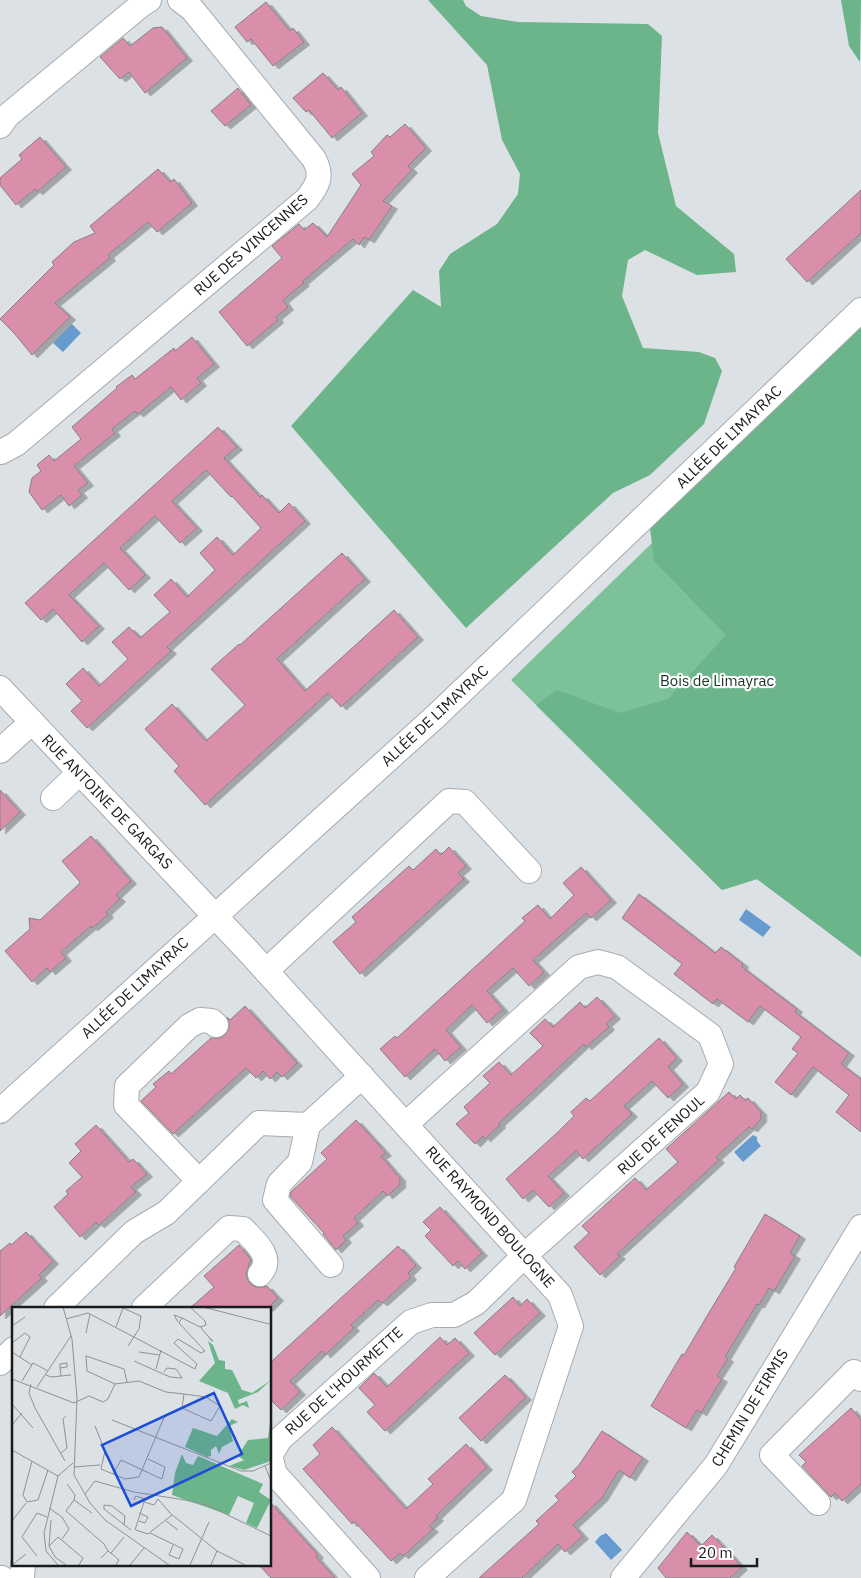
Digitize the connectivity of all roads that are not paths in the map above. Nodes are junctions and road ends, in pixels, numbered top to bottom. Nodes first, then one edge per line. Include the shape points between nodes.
1 (149, 0) edge
2 (180, 0) edge
3 (0, 126) edge
4 (861, 310) edge
5 (0, 455) edge
6 (0, 688) edge
7 (32, 722) junction
8 (0, 752) edge
9 (79, 773) junction
10 (53, 798) dead end
11 (529, 871) dead end
12 (214, 915) junction
13 (266, 971) junction
14 (216, 1025) dead end
15 (362, 1076) junction
16 (0, 1112) edge
17 (406, 1124) junction
18 (308, 1125) junction
19 (199, 1181) junction
20 (861, 1226) edge
21 (524, 1256) junction
22 (331, 1265) dead end
23 (260, 1274) dead end
24 (57, 1307) edge
25 (145, 1307) edge
26 (12, 1351) edge
27 (0, 1363) edge
28 (861, 1379) edge
29 (271, 1454) edge
30 (271, 1460) edge
31 (818, 1503) dead end
32 (368, 1578) edge
33 (427, 1578) edge
34 (623, 1578) edge

1 - 3 street via 7,116
2 - 5 street, RUE DES VINCENNES via 192,9 314,159 319,168 314,190
4 - 12 street, ALLÉE DE LIMAYRAC via 436,716
6 - 7 street, RUE ANTOINE DE GARGAS
7 - 8 street
7 - 9 street, RUE ANTOINE DE GARGAS
9 - 10 street
9 - 12 street, RUE ANTOINE DE GARGAS
11 - 13 street via 465,802 449,801
12 - 13 street, RUE RAYMOND BOULOGNE
12 - 16 street, ALLÉE DE LIMAYRAC
13 - 15 street, RUE RAYMOND BOULOGNE
14 - 19 street via 212,1021 200,1020 189,1026 126,1086 126,1105
15 - 17 street, RUE RAYMOND BOULOGNE
15 - 18 street
17 - 21 street, RUE RAYMOND BOULOGNE
17 - 21 street, RUE DE FENOUL via 579,967 598,962 617,967 710,1035 721,1064 708,1092
18 - 19 street via 259,1123
18 - 22 street via 300,1162 279,1184 276,1200
19 - 24 street via 166,1213 134,1232
20 - 34 street, CHEMIN DE FIRMIS via 716,1465
21 - 29 street, RUE DE L'HOURMETTE via 476,1304 454,1315 432,1315 411,1322 280,1439
21 - 33 street, RUE RAYMOND BOULOGNE via 560,1295 571,1326 514,1500
23 - 25 street via 266,1262 264,1251 243,1229 229,1228
26 - 27 street
28 - 31 street via 854,1372 772,1455
30 - 32 street, RUE DE L'HOURMETTE via 275,1474

